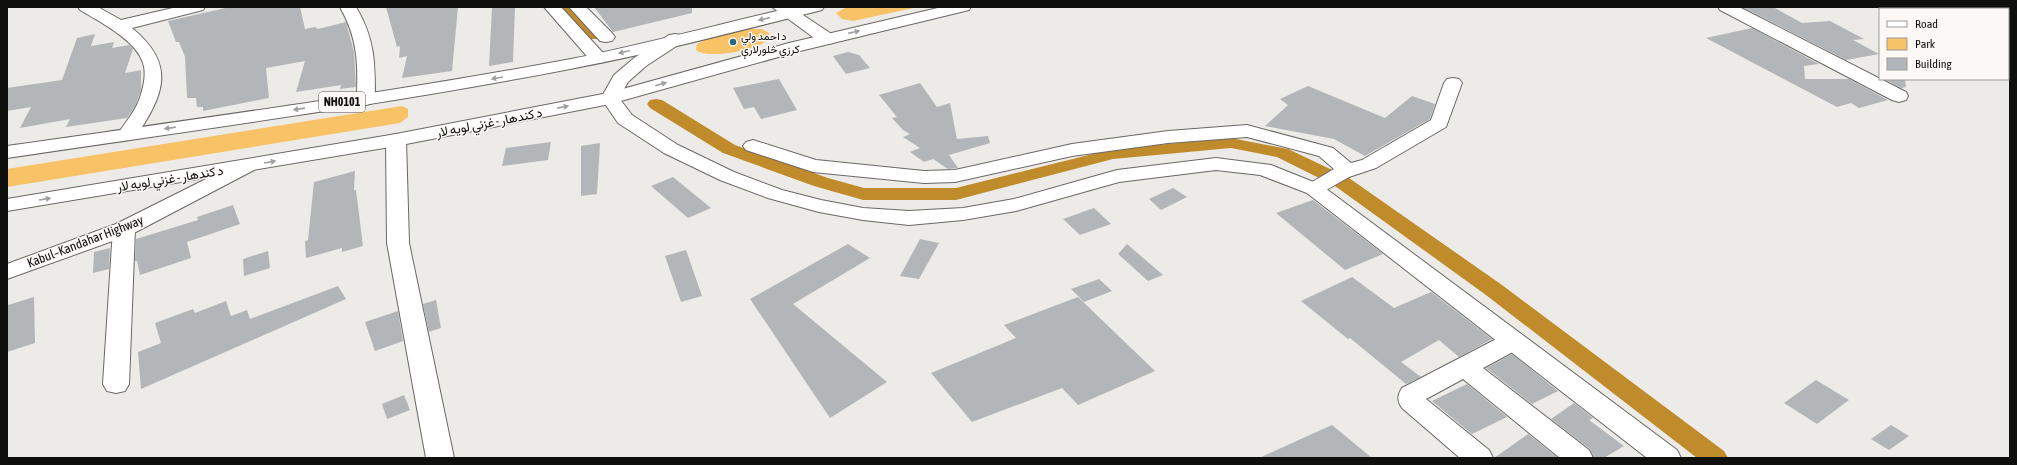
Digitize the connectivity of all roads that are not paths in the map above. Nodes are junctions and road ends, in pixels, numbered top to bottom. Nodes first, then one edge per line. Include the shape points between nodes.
1 (86, 7) edge
2 (197, 7) edge
3 (348, 7) edge
4 (552, 7) edge
5 (577, 7) edge
6 (816, 7) edge
7 (963, 7) edge
8 (1726, 7) edge
9 (785, 10) edge
10 (120, 26) junction
11 (606, 37) dead end
12 (826, 39) junction
13 (676, 40) junction
14 (598, 58) junction
15 (1453, 83) dead end
16 (1899, 96) dead end
17 (610, 98) junction
18 (366, 99) junction
19 (128, 134) junction
20 (396, 140) junction
21 (753, 146) dead end
22 (7, 152) edge
23 (247, 166) junction
24 (1333, 178) junction
25 (7, 205) edge
26 (124, 229) junction
27 (7, 272) edge
28 (1513, 341) junction
29 (1464, 366) junction
30 (116, 384) dead end
31 (440, 458) edge
32 (1479, 458) edge
33 (1579, 458) edge
34 (1667, 458) edge

1 - 10 main road
2 - 10 main road
3 - 18 main road via 358,21 366,48
4 - 14 main road
5 - 11 main road
6 - 9 main road, NH0101
12 -> 7 main road, د کندهار - غزني لويه لار
8 - 16 main road
9 - 12 main road
9 -> 13 main road, NH0101
10 - 19 main road via 136,40 152,63 153,80 148,101
17 -> 12 main road, د کندهار - غزني لويه لار
13 -> 14 main road, NH0101
13 - 17 main road via 640,62 620,79
14 -> 18 main road, NH0101
15 - 24 main road via 1439,123 1368,164
20 -> 17 main road, د کندهار - غزني لويه لار
17 - 24 main road via 625,119 671,149 727,176 776,194 819,206 863,214 909,218 963,214 1016,205 1117,176 1216,164
18 -> 19 main road, NH0101
19 - 22 main road, NH0101
23 -> 20 main road, د کندهار - غزني لويه لار
20 - 31 main road via 398,242
21 - 24 main road via 813,166 924,177 955,176 1072,150 1168,137 1247,131 1326,152
25 -> 23 main road, د کندهار - غزني لويه لار
23 - 26 main road, Kabul–Kandahar Highway
24 - 28 main road
26 - 27 main road, Kabul–Kandahar Highway
26 - 30 main road
28 - 29 main road
28 - 34 main road
29 - 32 main road via 1410,395 1411,401
29 - 33 main road

